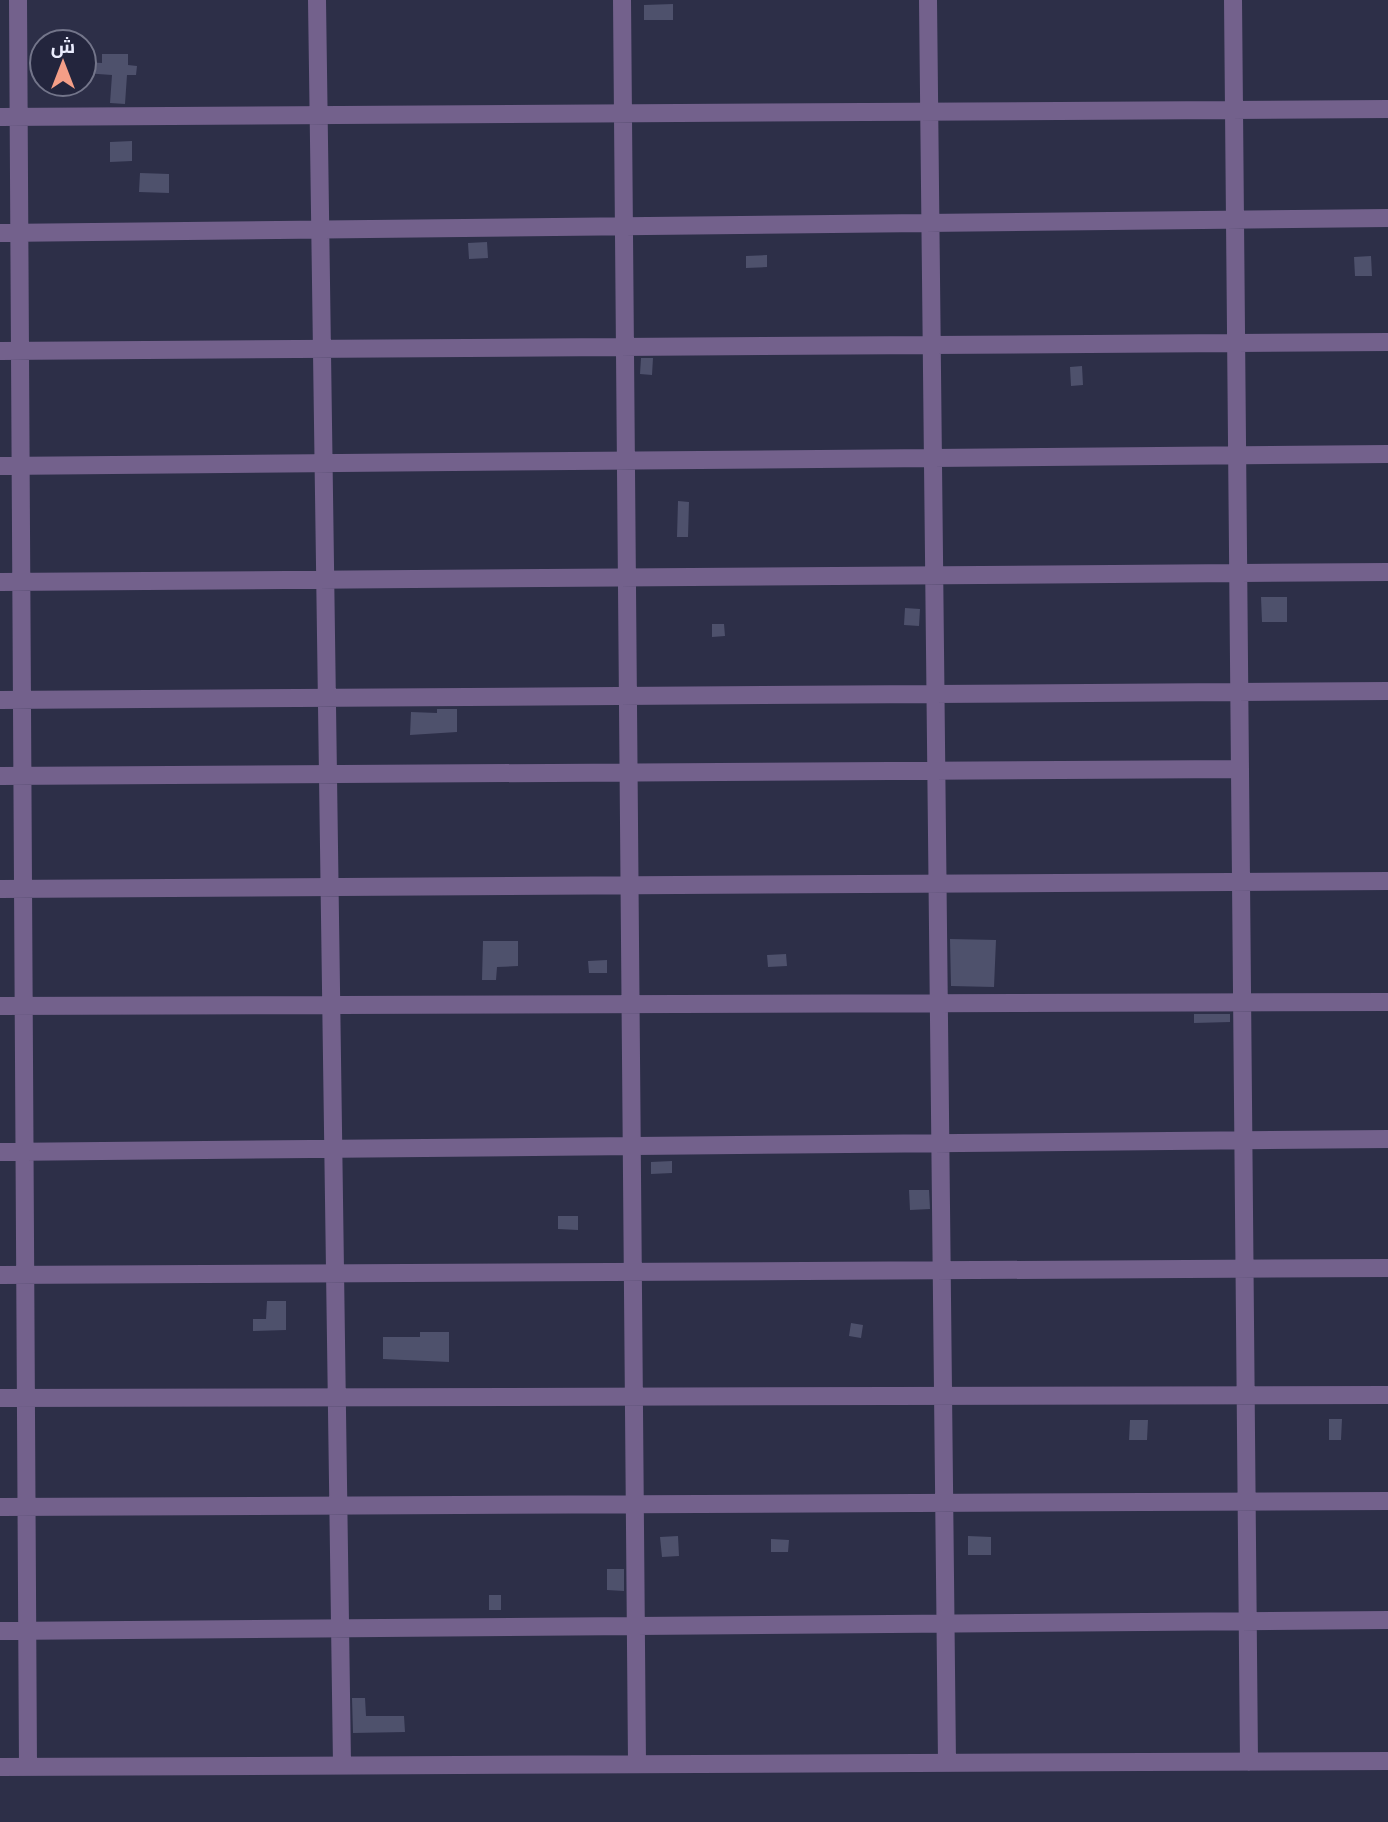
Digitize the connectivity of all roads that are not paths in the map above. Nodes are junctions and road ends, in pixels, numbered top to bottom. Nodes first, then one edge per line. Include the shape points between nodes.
1 (18, 0) edge
2 (317, 0) edge
3 (622, 0) edge
4 (928, 0) edge
5 (1233, 0) edge
6 (1388, 109) edge
7 (1234, 110) junction
8 (930, 111) junction
9 (623, 113) junction
10 (319, 115) junction
11 (0, 117) edge
12 (19, 117) junction
13 (1388, 218) edge
14 (1235, 220) junction
15 (931, 223) junction
16 (624, 226) junction
17 (321, 229) junction
18 (0, 233) edge
19 (19, 233) junction
20 (1388, 342) edge
21 (1236, 343) junction
22 (932, 345) junction
23 (625, 347) junction
24 (322, 349) junction
25 (0, 351) edge
26 (20, 351) junction
27 (1388, 454) edge
28 (1237, 456) junction
29 (933, 458) junction
30 (626, 461) junction
31 (324, 463) junction
32 (0, 466) edge
33 (21, 466) junction
34 (1388, 572) edge
35 (1238, 573) junction
36 (934, 575) junction
37 (627, 578) junction
38 (326, 580) junction
39 (0, 582) edge
40 (21, 582) junction
41 (1388, 691) edge
42 (1239, 692) junction
43 (936, 694) junction
44 (628, 696) junction
45 (327, 698) junction
46 (0, 700) edge
47 (22, 700) junction
48 (1240, 769) junction
49 (937, 770) junction
50 (629, 772) junction
51 (328, 774) junction
52 (0, 776) edge
53 (23, 776) junction
54 (1388, 881) edge
55 (1241, 882) junction
56 (938, 883) junction
57 (630, 885) junction
58 (330, 887) junction
59 (0, 889) edge
60 (23, 889) junction
61 (1242, 1002) junction
62 (1388, 1002) edge
63 (939, 1003) junction
64 (631, 1004) junction
65 (331, 1005) junction
66 (0, 1006) edge
67 (24, 1006) junction
68 (1388, 1139) edge
69 (1243, 1141) junction
70 (941, 1143) junction
71 (632, 1146) junction
72 (334, 1149) junction
73 (25, 1151) junction
74 (0, 1152) edge
75 (1388, 1268) edge
76 (1244, 1269) junction
77 (942, 1270) junction
78 (633, 1272) junction
79 (335, 1273) junction
80 (0, 1275) edge
81 (25, 1275) junction
82 (1245, 1395) junction
83 (1388, 1395) edge
84 (634, 1396) junction
85 (943, 1396) junction
86 (337, 1397) junction
87 (0, 1398) edge
88 (26, 1398) junction
89 (1388, 1501) edge
90 (1247, 1502) junction
91 (944, 1503) junction
92 (635, 1504) junction
93 (338, 1506) junction
94 (0, 1507) edge
95 (27, 1507) junction
96 (1388, 1620) edge
97 (1248, 1621) junction
98 (946, 1623) junction
99 (636, 1626) junction
100 (340, 1628) junction
101 (0, 1631) edge
102 (28, 1631) junction
103 (1388, 1761) edge
104 (947, 1762) junction
105 (1249, 1762) junction
106 (342, 1763) junction
107 (638, 1763) junction
108 (0, 1767) edge
109 (28, 1767) junction

1 - 12 street
2 - 10 street
3 - 9 street
4 - 8 street
5 - 7 street
6 - 7 street
7 - 8 street
7 - 14 street
8 - 9 street
8 - 15 street
9 - 10 street
9 - 16 street
10 - 12 street
10 - 17 street
11 - 12 street
12 - 19 street
13 - 14 street
14 - 15 street
14 - 21 street
15 - 16 street
15 - 22 street
16 - 17 street
16 - 23 street
17 - 19 street
17 - 24 street
18 - 19 street
19 - 26 street
20 - 21 street
21 - 22 street
21 - 28 street
22 - 23 street
22 - 29 street
23 - 24 street
23 - 30 street
24 - 26 street
24 - 31 street
25 - 26 street
26 - 33 street
27 - 28 street
28 - 29 street
28 - 35 street
29 - 30 street
29 - 36 street
30 - 31 street
30 - 37 street
31 - 33 street
31 - 38 street
32 - 33 street
33 - 40 street
34 - 35 street
35 - 36 street
35 - 42 street
36 - 37 street
36 - 43 street
37 - 38 street
37 - 44 street
38 - 40 street
38 - 45 street
39 - 40 street
40 - 47 street
41 - 42 street
42 - 43 street
42 - 48 street
43 - 44 street
43 - 49 street
44 - 45 street
44 - 50 street
45 - 47 street
45 - 51 street
46 - 47 street
47 - 53 street
48 - 49 street
48 - 55 street
49 - 50 street
49 - 56 street
50 - 51 street
50 - 57 street
51 - 53 street
51 - 58 street
52 - 53 street
53 - 60 street
54 - 55 street
55 - 56 street
55 - 61 street
56 - 57 street
56 - 63 street
57 - 58 street
57 - 64 street
58 - 60 street
58 - 65 street
59 - 60 street
60 - 67 street
61 - 62 street
61 - 63 street
61 - 69 street
63 - 64 street
63 - 70 street
64 - 65 street
64 - 71 street
65 - 67 street
65 - 72 street
66 - 67 street
67 - 73 street
68 - 69 street
69 - 70 street
69 - 76 street
70 - 71 street
70 - 77 street
71 - 72 street
71 - 78 street
72 - 73 street
72 - 79 street
73 - 74 street
73 - 81 street
75 - 76 street
76 - 77 street
76 - 82 street
77 - 78 street
77 - 85 street
78 - 79 street
78 - 84 street
79 - 81 street
79 - 86 street
80 - 81 street
81 - 88 street
82 - 83 street
82 - 85 street
82 - 90 street
84 - 85 street
84 - 86 street
84 - 92 street
85 - 91 street
86 - 88 street
86 - 93 street
87 - 88 street
88 - 95 street
89 - 90 street
90 - 91 street
90 - 97 street
91 - 92 street
91 - 98 street
92 - 93 street
92 - 99 street
93 - 95 street
93 - 100 street
94 - 95 street
95 - 102 street
96 - 97 street
97 - 98 street
97 - 105 street
98 - 99 street
98 - 104 street
99 - 100 street
99 - 107 street
100 - 102 street
100 - 106 street
101 - 102 street
102 - 109 street
103 - 105 street
104 - 105 street
104 - 107 street
106 - 107 street
106 - 109 street
108 - 109 street

